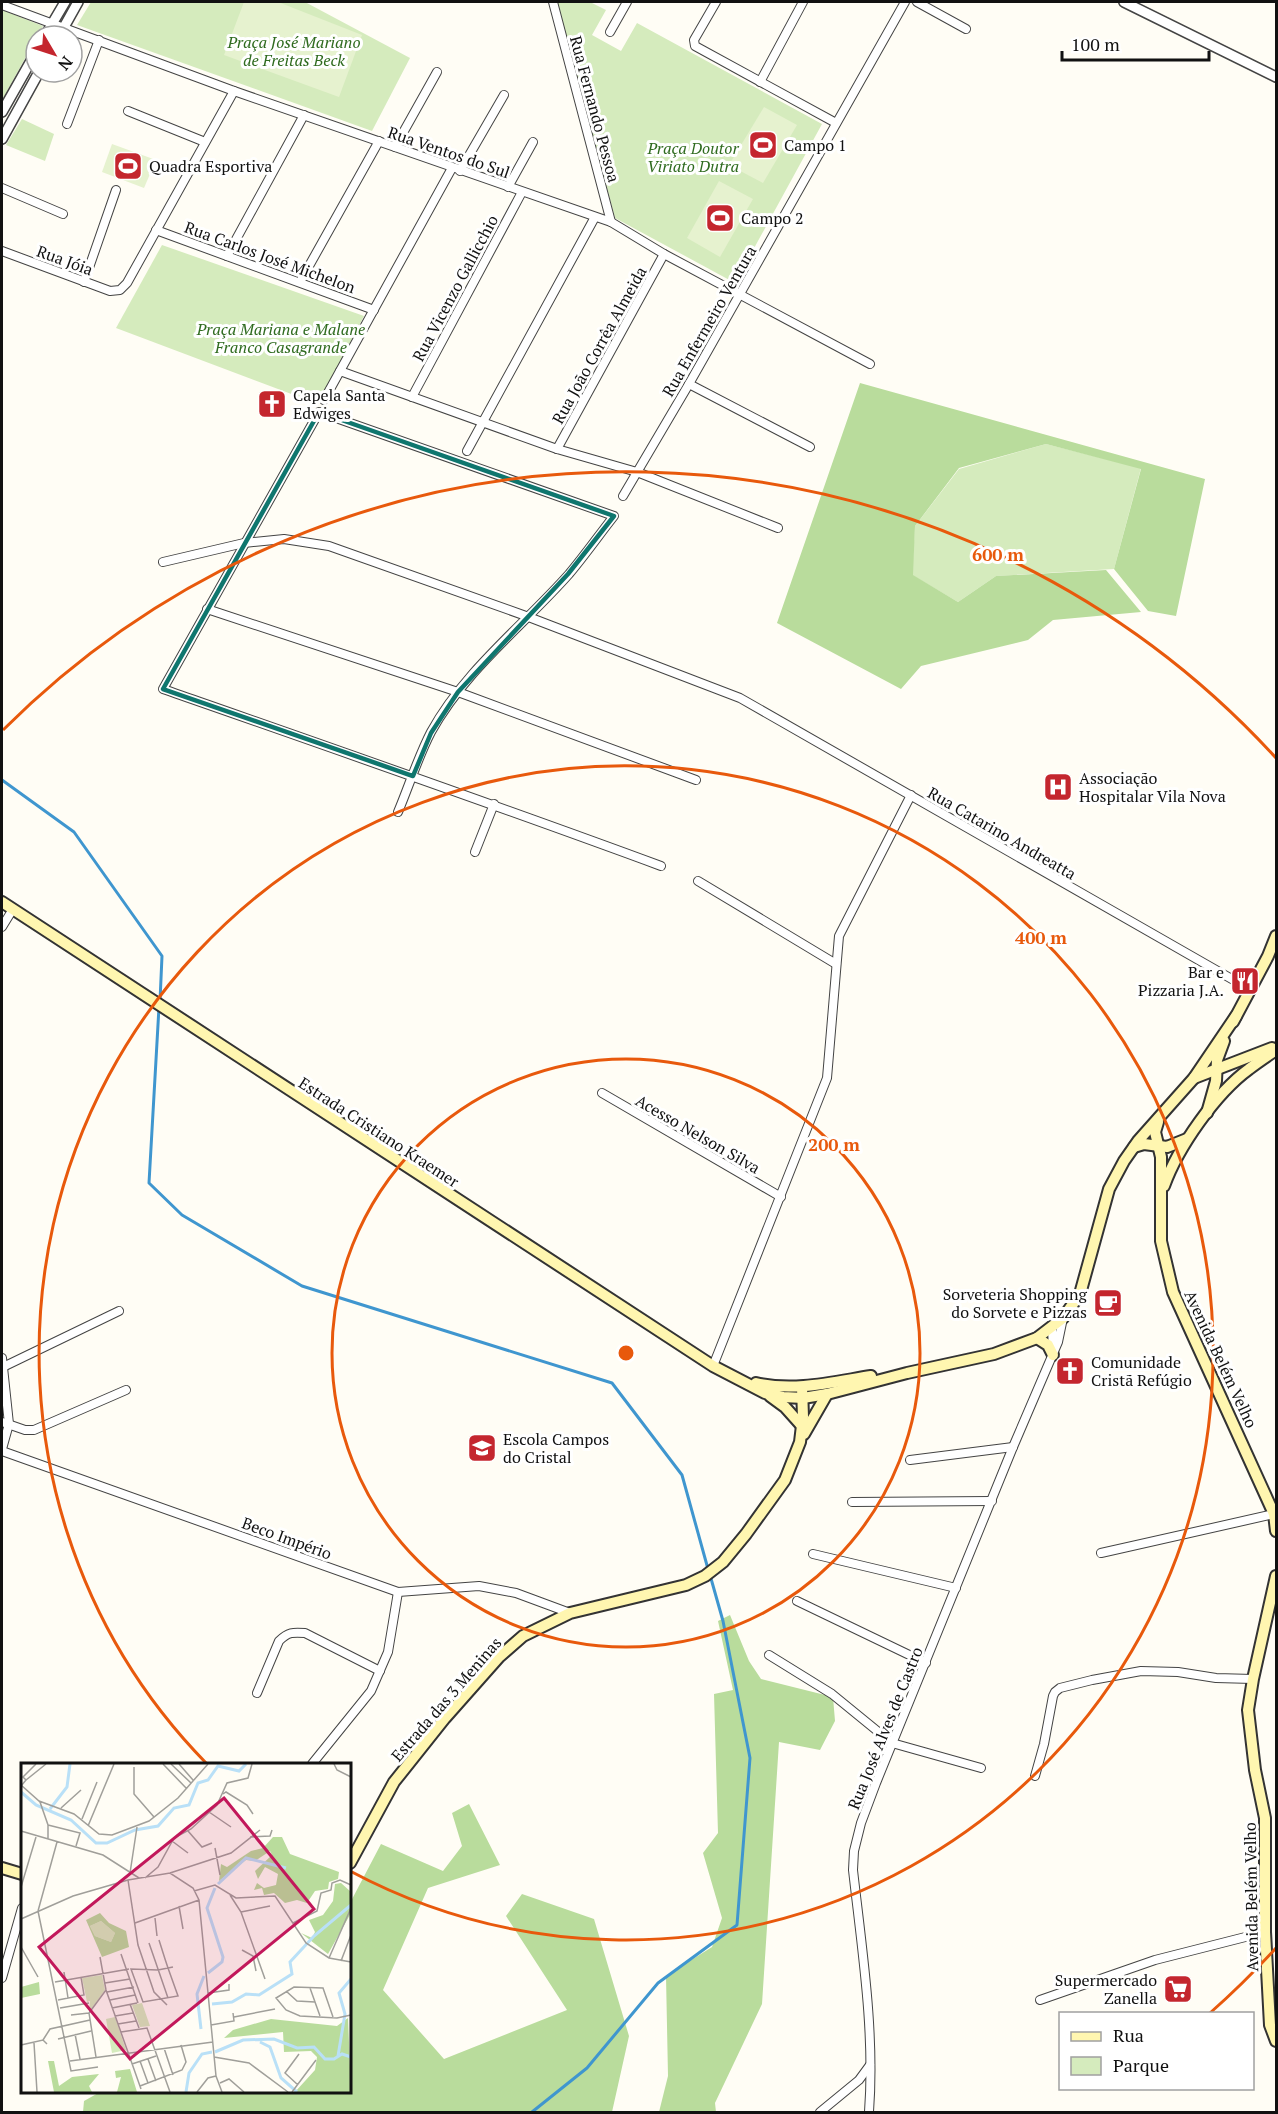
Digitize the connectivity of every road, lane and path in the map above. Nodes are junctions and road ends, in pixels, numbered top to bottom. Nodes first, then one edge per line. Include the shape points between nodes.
1 (65, 2) edge
2 (78, 2) edge
3 (553, 2) edge
4 (627, 2) edge
5 (716, 2) edge
6 (803, 2) edge
7 (904, 2) edge
8 (917, 2) edge
9 (1124, 2) edge
10 (2, 5) edge
11 (53, 23) joint
12 (66, 24) edge
13 (966, 29) dead end
14 (610, 32) dead end
15 (84, 37) edge
16 (99, 40) junction
17 (437, 72) dead end
18 (24, 73) edge
19 (1276, 77) edge
20 (760, 82) junction
21 (32, 84) edge
22 (234, 91) junction
23 (504, 95) dead end
24 (128, 111) dead end
25 (2, 112) edge
26 (304, 115) junction
27 (836, 123) junction
28 (67, 124) dead end
29 (2, 139) edge
30 (379, 141) junction
31 (206, 142) junction
32 (533, 142) dead end
33 (395, 147) junction
34 (456, 169) junction
35 (508, 187) junction
36 (2, 188) edge
37 (116, 190) dead end
38 (522, 192) junction
39 (63, 214) dead end
40 (595, 217) junction
41 (611, 222) junction
42 (156, 231) junction
43 (2, 251) edge
44 (664, 254) junction
45 (226, 256) junction
46 (84, 282) junction
47 (300, 282) junction
48 (740, 294) junction
49 (374, 310) junction
50 (870, 364) dead end
51 (340, 371) junction
52 (689, 384) junction
53 (412, 397) junction
54 (324, 400) dead end
55 (482, 422) junction
56 (810, 447) dead end
57 (557, 449) junction
58 (467, 451) dead end
59 (637, 472) junction
60 (623, 496) dead end
61 (778, 528) dead end
62 (244, 543) junction
63 (163, 562) dead end
64 (207, 609) junction
65 (526, 616) junction
66 (458, 692) junction
67 (413, 776) junction
68 (696, 780) dead end
69 (911, 795) junction
70 (494, 804) junction
71 (398, 812) dead end
72 (475, 852) dead end
73 (661, 866) dead end
74 (698, 881) dead end
75 (2, 902) edge
76 (13, 909) junction
77 (2, 927) edge
78 (1276, 936) edge
79 (836, 964) junction
80 (1251, 990) junction
81 (1236, 1016) junction
82 (1276, 1049) edge
83 (1216, 1069) junction
84 (1194, 1078) junction
85 (602, 1094) dead end
86 (1207, 1113) junction
87 (1161, 1117) junction
88 (1188, 1139) junction
89 (1159, 1146) junction
90 (1133, 1148) junction
91 (1161, 1194) junction
92 (781, 1197) junction
93 (119, 1311) dead end
94 (1063, 1318) junction
95 (1052, 1328) junction
96 (1037, 1338) junction
97 (1053, 1355) junction
98 (2, 1362) edge
99 (713, 1366) junction
100 (907, 1372) junction
101 (745, 1381) junction
102 (126, 1390) dead end
103 (765, 1393) junction
104 (803, 1393) junction
105 (827, 1394) junction
106 (5, 1423) edge
107 (802, 1426) junction
108 (800, 1442) junction
109 (1013, 1447) junction
110 (2, 1450) edge
111 (910, 1460) dead end
112 (992, 1501) junction
113 (852, 1502) dead end
114 (1274, 1514) junction
115 (1276, 1531) edge
116 (1101, 1553) dead end
117 (813, 1554) dead end
118 (1276, 1576) edge
119 (956, 1588) junction
120 (398, 1592) junction
121 (797, 1601) dead end
122 (570, 1613) junction
123 (769, 1655) dead end
124 (926, 1663) junction
125 (380, 1671) junction
126 (1253, 1679) junction
127 (257, 1693) dead end
128 (892, 1743) junction
129 (313, 1763) edge
130 (981, 1768) dead end
131 (1035, 1776) dead end
132 (351, 1861) edge
133 (2, 1869) edge
134 (21, 1874) edge
135 (21, 1911) edge
136 (1265, 1932) junction
137 (2, 1977) edge
138 (1040, 2000) dead end
139 (1276, 2041) edge
140 (871, 2063) junction
141 (820, 2112) edge
142 (869, 2112) edge

1 - 11 street
2 - 12 street
3 - 41 street, Rua Fernando Pessoa
4 - 14 street
5 - 20 street via 694,44
6 - 20 street
7 - 27 street, Rua Enfermeiro Ventura
8 - 13 street
9 - 19 street
10 - 11 street, Rua Ventos do Sul
15 - 16 street, Rua Ventos do Sul
16 - 22 street, Rua Ventos do Sul
16 - 28 street
17 - 33 street
18 - 25 street
20 - 27 street
21 - 29 street
22 - 26 street, Rua Ventos do Sul
22 - 31 street
23 - 34 street
24 - 31 street
26 - 30 street, Rua Ventos do Sul
26 - 45 street
27 - 48 street, Rua Enfermeiro Ventura
30 - 33 street, Rua Ventos do Sul
30 - 47 street
31 - 42 street
32 - 35 street
33 - 34 street, Rua Ventos do Sul
34 - 35 street, Rua Ventos do Sul
34 - 49 street
35 - 38 street, Rua Ventos do Sul
36 - 39 street
37 - 46 street
38 - 40 street, Rua Ventos do Sul
38 - 53 street, Rua Vicenzo Gallicchio
40 - 41 street, Rua Ventos do Sul
40 - 55 street
41 - 44 street, Rua Ventos do Sul
42 - 45 street, Rua Carlos José Michelon
42 - 46 street, Rua Jóia via 120,290 110,291
43 - 46 street, Rua Jóia
44 - 48 street, Rua Ventos do Sul
44 - 57 street, Rua João Corrêa Almeida
45 - 47 street, Rua Carlos José Michelon
47 - 49 street, Rua Carlos José Michelon
48 - 50 street, Rua Ventos do Sul
48 - 52 street, Rua Enfermeiro Ventura
49 - 51 street
51 - 53 street
51 - 54 street
52 - 56 street
52 - 59 street, Rua Enfermeiro Ventura
53 - 55 street
55 - 57 street
55 - 58 street
57 - 59 street
59 - 60 street, Rua Enfermeiro Ventura
59 - 61 street
62 - 63 street, Rua Catarino Andreatta
62 - 64 street
62 - 65 street, Rua Catarino Andreatta via 284,539 329,546
62 - 65 street via 319,412 614,516 568,574
64 - 66 street
64 - 67 street via 163,689
65 - 66 street
65 - 69 street, Rua Catarino Andreatta via 741,698
66 - 67 street via 431,732
66 - 68 street
67 - 70 street
67 - 71 street
69 - 79 street via 839,936
69 - 80 street, Rua Catarino Andreatta
70 - 72 street
70 - 73 street
74 - 79 street
75 - 76 main road, Estrada Cristiano Kraemer
76 - 77 street
76 - 99 main road, Estrada Cristiano Kraemer
78 - 80 main road
79 - 92 street via 827,1078
80 - 81 main road
81 - 83 main road
81 - 84 main road, Estrada Cristiano Kraemer
82 - 83 main road
82 - 86 main road via 1238,1078
83 - 84 main road
83 - 86 main road via 1215,1090
84 - 87 main road, Estrada Cristiano Kraemer
85 - 92 street, Acesso Nelson Silva
86 - 88 main road, Avenida Belém Velho
87 - 89 main road, Avenida Belém Velho via 1155,1132
87 - 90 main road, Estrada Cristiano Kraemer
88 - 89 main road via 1176,1145
88 - 91 main road, Avenida Belém Velho
89 - 90 main road via 1144,1144
89 - 91 main road, Avenida Belém Velho
90 - 94 main road, Estrada Cristiano Kraemer via 1109,1189 1080,1294
91 - 114 main road, Avenida Belém Velho via 1161,1241 1173,1292
92 - 99 street
93 - 98 street
94 - 95 main road, Estrada Cristiano Kraemer
94 - 97 street, Rua José Alves de Castro
95 - 96 main road, Estrada Cristiano Kraemer
95 - 97 street, Rua José Alves de Castro
96 - 97 main road via 1048,1345
96 - 100 main road, Estrada Cristiano Kraemer via 994,1354
97 - 109 street, Rua José Alves de Castro
98 - 106 street
99 - 101 main road, Estrada Cristiano Kraemer
100 - 104 main road, Estrada Cristiano Kraemer
100 - 105 main road, Estrada Cristiano Kraemer
101 - 103 main road, Estrada Cristiano Kraemer
101 - 104 main road, Estrada Cristiano Kraemer
102 - 106 street via 34,1430
103 - 104 main road, Estrada Cristiano Kraemer via 783,1397
103 - 107 main road
104 - 105 main road, Estrada Cristiano Kraemer
104 - 107 main road, Estrada das 3 Meninas
105 - 108 main road
106 - 110 street
107 - 108 main road, Estrada das 3 Meninas
108 - 122 main road, Estrada das 3 Meninas via 779,1488 723,1562 705,1576 686,1585
109 - 111 street
109 - 112 street, Rua José Alves de Castro
110 - 120 street, Beco Império
112 - 113 street
112 - 119 street, Rua José Alves de Castro
114 - 115 main road, Avenida Belém Velho
114 - 116 street
117 - 119 street
118 - 126 main road, Avenida Belém Velho
119 - 124 street, Rua José Alves de Castro
120 - 122 street, Beco Império via 479,1586 516,1593
120 - 125 street via 388,1652
121 - 124 street
122 - 132 main road, Estrada das 3 Meninas via 523,1636 445,1718 394,1782
123 - 128 street via 832,1694
124 - 128 street, Rua José Alves de Castro
125 - 127 street via 305,1633 292,1632 279,1641
125 - 129 street via 371,1691
126 - 131 street via 1141,1671 1060,1688 1053,1696
126 - 136 main road, Avenida Belém Velho via 1248,1710 1265,1818
128 - 130 street
128 - 140 street, Rua José Alves de Castro via 854,1851
133 - 134 main road
135 - 137 street
136 - 138 street via 1155,1960
136 - 139 main road, Avenida Belém Velho via 1270,2025
140 - 141 street via 859,2080
140 - 142 street, Rua José Alves de Castro

